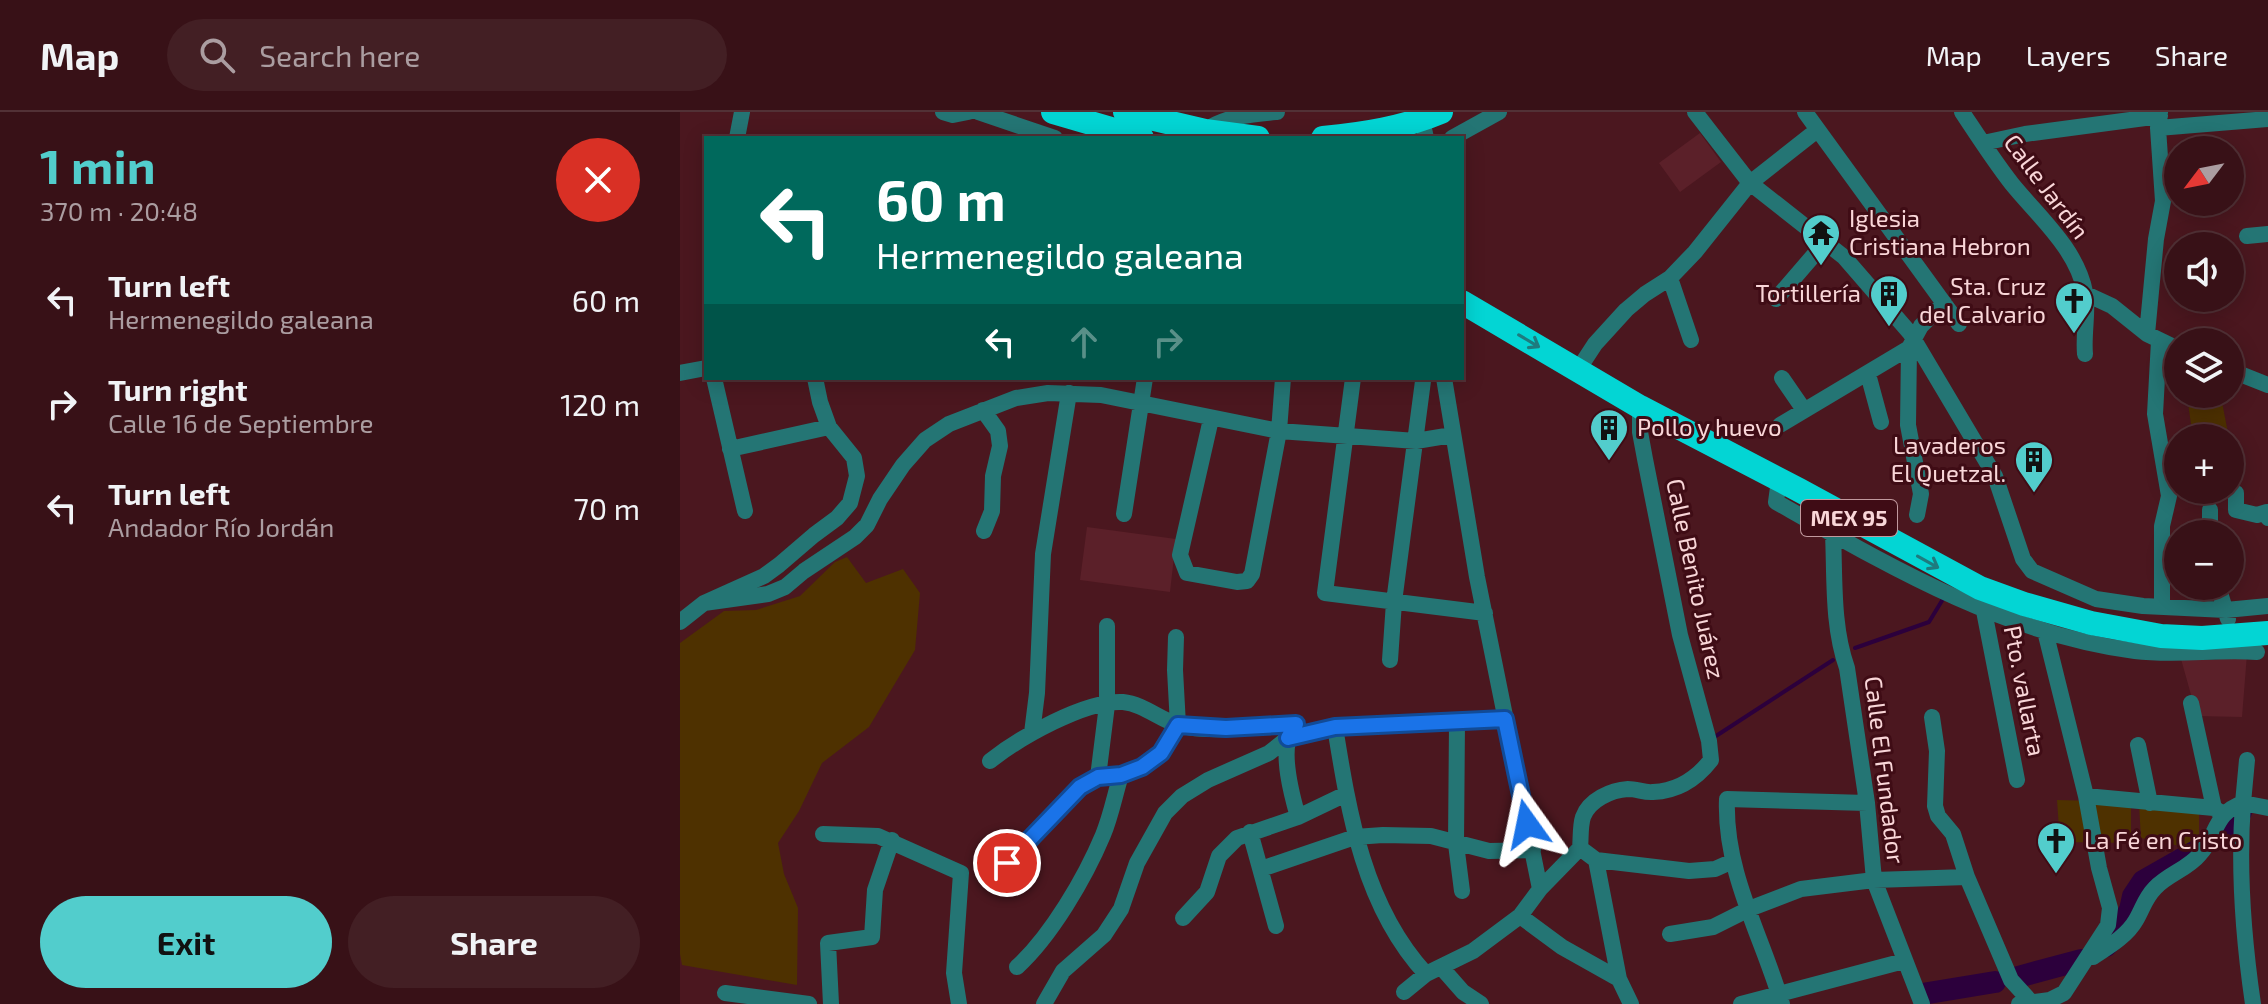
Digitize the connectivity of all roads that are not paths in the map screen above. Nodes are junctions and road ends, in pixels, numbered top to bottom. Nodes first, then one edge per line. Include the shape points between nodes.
1 (742, 112) edge
2 (943, 112) edge
3 (968, 112) edge
4 (978, 112) edge
5 (1046, 112) edge
6 (1053, 112) edge
7 (1125, 112) edge
8 (1277, 112) edge
9 (1499, 112) edge
10 (1695, 112) edge
11 (1805, 112) edge
12 (1962, 112) edge
13 (2159, 119) edge
14 (2268, 119) edge
15 (1419, 127) edge
16 (1205, 131) junction
17 (1816, 131) junction
18 (737, 136) edge
19 (1041, 136) edge
20 (1044, 136) edge
21 (1135, 136) edge
22 (1243, 136) edge
23 (1345, 136) edge
24 (1456, 136) edge
25 (1983, 143) junction
26 (1750, 183) junction
27 (2268, 234) edge
28 (2247, 236) dead end
29 (1826, 241) junction
30 (1670, 278) junction
31 (2086, 294) junction
32 (1776, 299) dead end
33 (1464, 303) edge
34 (1944, 303) junction
35 (1959, 324) dead end
36 (2153, 337) junction
37 (1691, 340) dead end
38 (2164, 342) edge
39 (1912, 343) junction
40 (2085, 354) dead end
41 (704, 368) edge
42 (1578, 370) junction
43 (680, 373) edge
44 (1868, 374) junction
45 (2244, 376) edge
46 (1782, 378) dead end
47 (714, 380) edge
48 (815, 380) edge
49 (1145, 380) edge
50 (1283, 380) edge
51 (1353, 380) edge
52 (1444, 380) edge
53 (1423, 381) dead end
54 (2268, 385) edge
55 (1069, 393) junction
56 (1141, 402) junction
57 (1640, 407) junction
58 (983, 410) junction
59 (1804, 410) junction
60 (1211, 419) junction
61 (1881, 422) dead end
62 (1780, 425) dead end
63 (829, 427) junction
64 (1279, 431) junction
65 (1347, 435) junction
66 (1452, 435) junction
67 (1416, 441) junction
68 (730, 449) junction
69 (1779, 480) junction
70 (2236, 504) edge
71 (2210, 510) dead end
72 (745, 511) dead end
73 (1124, 514) dead end
74 (1917, 515) dead end
75 (2268, 515) edge
76 (2210, 520) edge
77 (984, 531) dead end
78 (1833, 534) junction
79 (2223, 600) edge
80 (1394, 602) junction
81 (704, 603) junction
82 (2268, 606) edge
83 (2162, 607) junction
84 (2226, 610) junction
85 (1984, 611) junction
86 (1485, 613) junction
87 (680, 622) edge
88 (1107, 626) dead end
89 (2045, 631) junction
90 (1176, 637) dead end
91 (2231, 637) junction
92 (2263, 642) edge
93 (1390, 660) dead end
94 (2191, 703) dead end
95 (1107, 705) junction
96 (1932, 717) dead end
97 (1505, 719) junction
98 (1457, 723) junction
99 (1178, 725) junction
100 (1335, 727) junction
101 (1292, 731) junction
102 (1032, 733) junction
103 (2138, 745) dead end
104 (2247, 760) dead end
105 (990, 761) dead end
106 (1121, 775) junction
107 (1098, 777) junction
108 (2017, 780) dead end
109 (1346, 794) junction
110 (2086, 796) junction
111 (1867, 803) junction
112 (2150, 803) junction
113 (2243, 803) junction
114 (2268, 808) edge
115 (2218, 811) junction
116 (1298, 817) junction
117 (1250, 832) junction
118 (823, 834) dead end
119 (1355, 837) junction
120 (892, 840) junction
121 (1456, 844) junction
122 (1580, 848) junction
123 (1533, 850) junction
124 (1596, 860) junction
125 (1733, 861) junction
126 (1007, 863) dead end
127 (1261, 869) junction
128 (1967, 877) junction
129 (1874, 880) junction
130 (1540, 889) junction
131 (1462, 891) dead end
132 (1749, 909) junction
133 (1520, 916) junction
134 (1183, 918) dead end
135 (1276, 926) dead end
136 (1670, 934) dead end
137 (2088, 959) junction
138 (1904, 961) junction
139 (1017, 967) dead end
140 (1434, 971) junction
141 (1619, 979) junction
142 (1404, 992) dead end
143 (725, 993) dead end
144 (1781, 999) edge
145 (2032, 1003) edge
146 (809, 1004) edge
147 (831, 1004) edge
148 (959, 1004) edge
149 (1044, 1004) edge
150 (1481, 1004) edge
151 (1631, 1004) edge
152 (1741, 1004) edge
153 (1922, 1004) edge
154 (2019, 1004) edge
155 (2253, 1004) edge

1 - 18 street
2 - 3 street
4 - 19 street
5 - 20 street
6 - 21 highway
7 - 16 highway
8 - 16 street via 1251,114
9 - 24 street
10 - 26 street
11 - 17 street
12 - 25 street, Calle Jardín
13 - 14 street
13 - 25 street
13 - 36 street via 2163,201 2156,239
15 - 23 highway
16 - 22 highway
17 - 26 street
17 - 34 street
25 - 31 street, Calle Jardín via 2070,256
26 - 29 street
26 - 30 street
27 - 28 street
29 - 32 street
29 - 39 street
30 - 37 street
30 - 42 street via 1626,310
31 - 36 street
31 - 40 street
33 -> 42 highway, MEX 95
34 - 35 street
34 - 39 street
36 - 38 street
36 - 83 street via 2155,414 2169,496 2162,526
39 - 44 street
39 - 74 street via 1908,425 1921,494
39 - 83 street via 1995,476 2023,559 2032,571 2096,599
41 - 43 street
42 - 57 highway, MEX 95
44 - 59 street
44 - 61 street
45 - 54 street
46 - 59 street
47 - 68 street
48 - 63 street
49 - 56 street
50 - 64 street
51 - 65 street
52 - 66 street
53 - 67 street
55 - 56 street
55 - 58 street via 1016,398
55 - 102 street via 1043,554
56 - 60 street
56 - 73 street
57 - 69 highway, MEX 95
57 - 122 street, Calle Benito Juárez via 1640,432 1680,635 1711,760 1687,783 1653,792 1627,789 1596,800 1583,816
58 - 77 street via 998,431 1000,446 992,511
58 - 81 street via 925,440 861,531 785,587
59 - 62 street
60 - 64 street
60 - 64 street via 1180,555 1187,573 1237,582 1252,574
63 - 68 street
63 - 81 street via 854,458 857,476 850,503 764,576
64 - 65 street
65 - 67 street
65 - 80 street via 1325,593
66 - 67 street
66 - 86 street
67 - 80 street
68 - 72 street
69 - 78 street via 1776,502
69 -> 91 highway, MEX 95 via 1956,576 2024,604 2161,636
70 - 75 street via 2236,510
71 - 76 street
78 - 85 street
78 - 111 street, Calle El Fundador via 1840,649
79 - 84 street
80 - 86 street
80 - 93 street
81 - 87 street
82 - 84 street
83 - 84 street
84 - 91 street
85 - 89 street
85 - 108 street, Pto. vallarta
86 - 97 street
88 - 95 street
89 - 92 street via 2136,651
89 - 110 street
90 - 99 street
91 - 92 highway, MEX 95
94 - 115 street
95 - 99 street via 1123,702
95 - 102 street
95 - 107 street
96 - 128 street via 1935,806 1953,834
97 - 98 street
97 - 123 street
98 - 100 street
98 - 121 street
99 - 101 street
99 - 106 street via 1161,753
100 - 101 street
100 - 109 street
101 - 116 street via 1288,775
101 - 149 street via 1269,753 1208,780 1165,813 1137,863 1121,909 1104,935 1063,971
102 - 105 street
103 - 112 street
104 - 113 street
106 - 107 street
106 - 139 street via 1104,834 1087,867 1044,940
107 - 126 street via 1080,787
109 - 116 street
109 - 119 street
110 - 112 street
110 - 137 street via 2110,908 2108,925
111 - 125 street via 1727,799
111 - 129 street, Calle El Fundador
112 - 115 street
113 - 114 street
113 - 115 street
113 - 155 street via 2241,906
115 - 137 street via 2202,853 2158,884 2123,935
116 - 117 street
117 - 127 street
117 - 134 street via 1219,856 1207,892
118 - 120 street
119 - 121 street via 1431,836
119 - 127 street
119 - 140 street via 1379,902 1409,956
120 - 147 street via 875,890 872,937 828,943
120 - 148 street via 961,873 954,973
121 - 123 street via 1489,851
121 - 131 street
122 - 124 street
122 - 130 street
123 - 130 street
124 - 125 street via 1689,871
124 - 141 street
125 - 132 street
127 - 135 street
128 - 129 street
128 - 145 street via 2011,980
129 - 132 street via 1801,889
129 - 138 street, Calle El Fundador
130 - 133 street
132 - 136 street via 1713,927
132 - 144 street
133 - 140 street via 1473,951
133 - 141 street
137 - 145 street via 2064,993
138 - 144 street
138 - 153 street, Calle El Fundador
140 - 142 street
140 - 150 street
141 - 151 street
143 - 146 street
144 - 152 street
145 - 154 street

